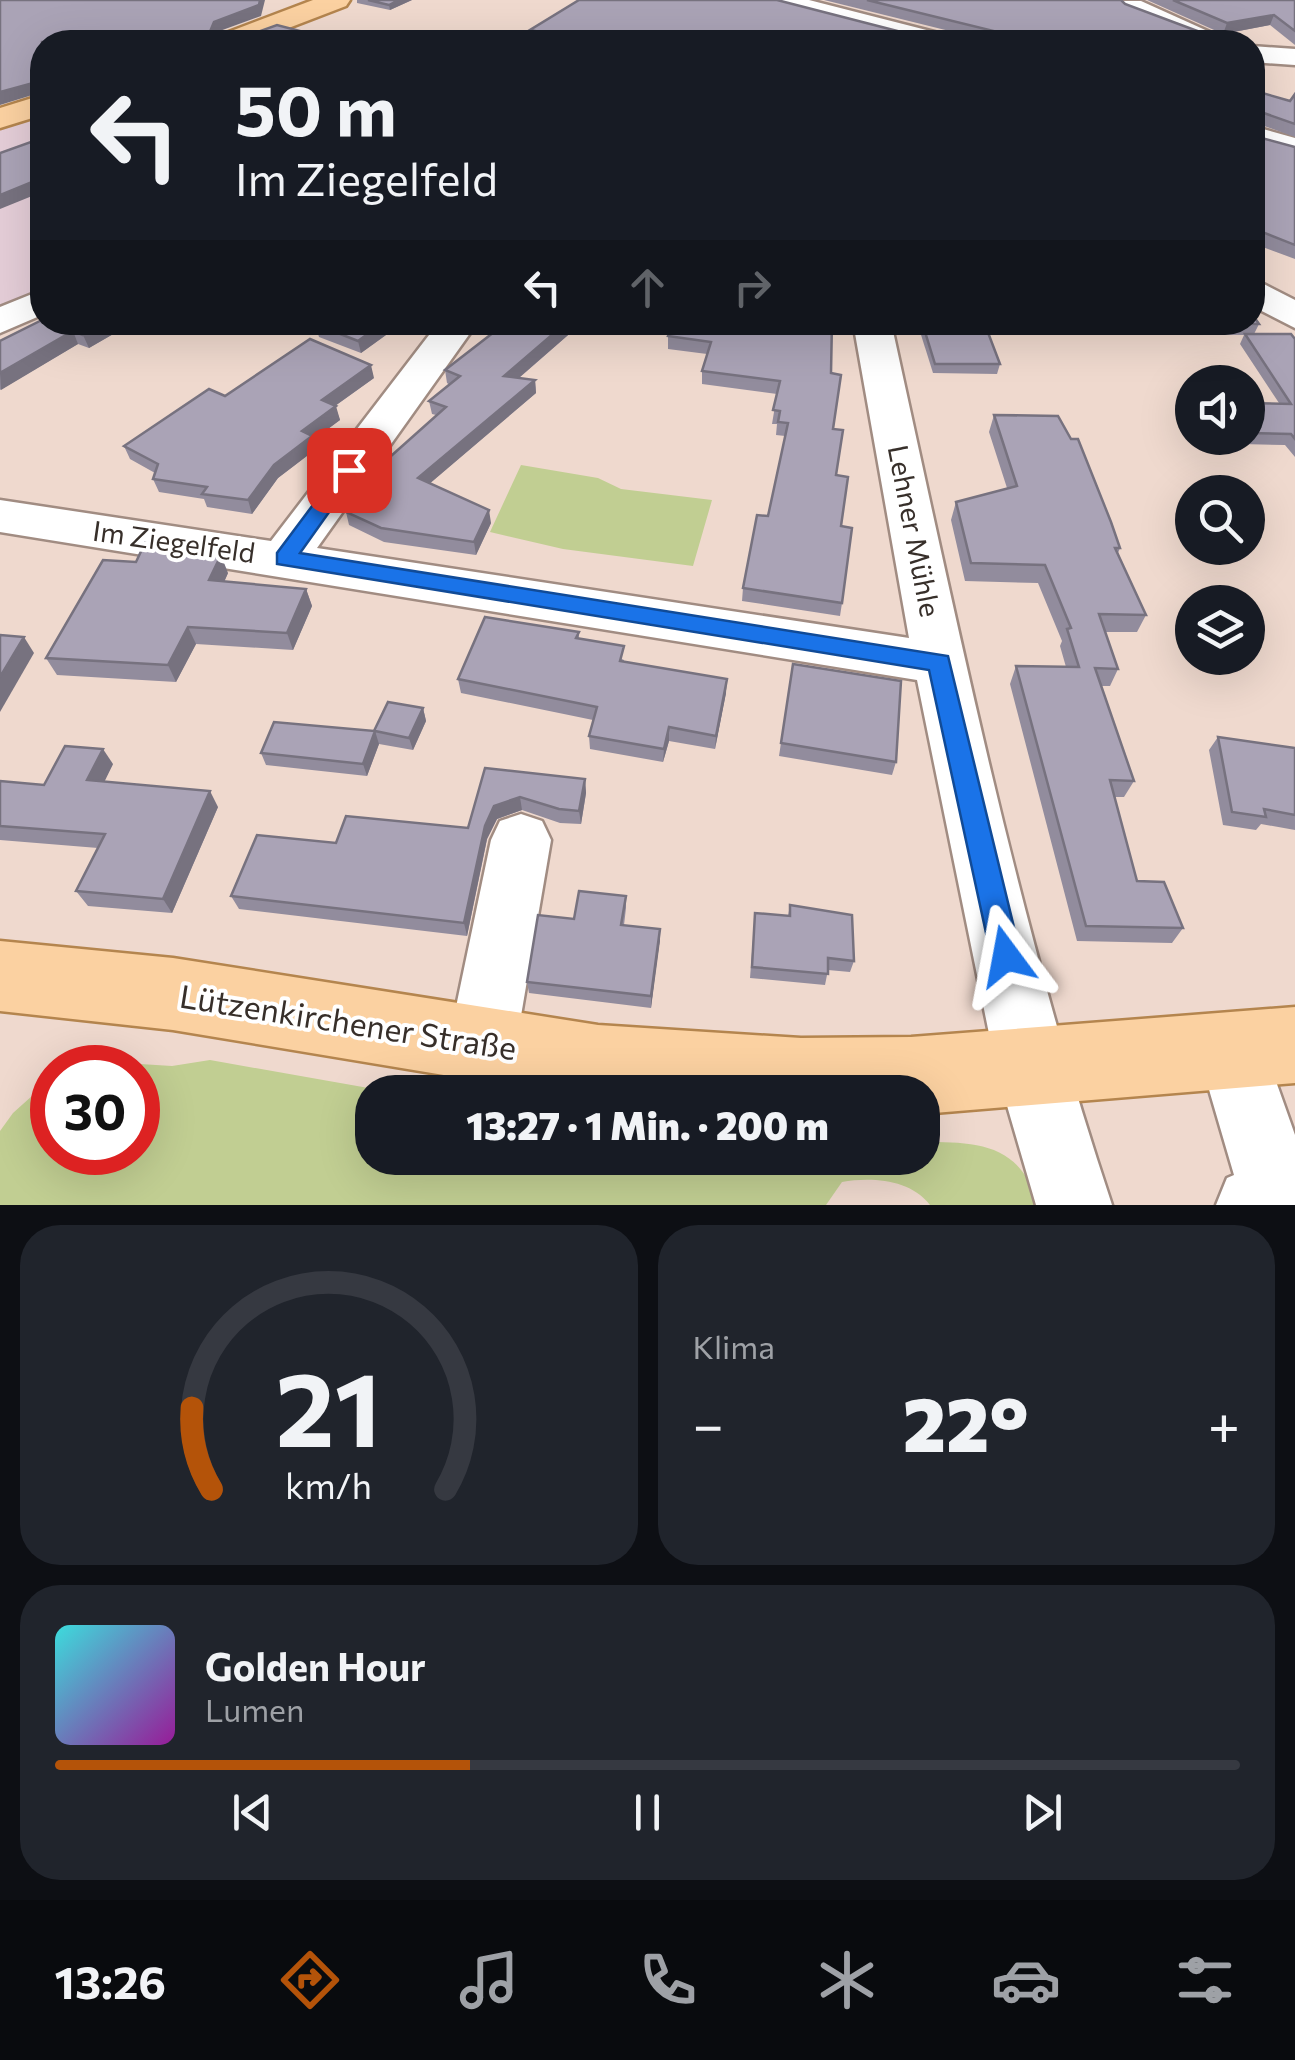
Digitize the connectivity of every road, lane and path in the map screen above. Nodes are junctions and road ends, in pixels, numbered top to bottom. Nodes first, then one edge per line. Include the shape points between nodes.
1 (337, 0) edge
2 (780, 0) edge
3 (1132, 6) edge
4 (259, 30) edge
5 (895, 30) edge
6 (1190, 30) edge
7 (1265, 55) edge
8 (1295, 57) edge
9 (30, 109) edge
10 (0, 118) edge
11 (1265, 139) edge
12 (1295, 147) edge
13 (1265, 298) edge
14 (1295, 317) edge
15 (449, 335) edge
16 (875, 335) edge
17 (0, 516) edge
18 (284, 558) junction
19 (940, 663) junction
20 (521, 840) dead end
21 (0, 976) edge
22 (482, 1044) junction
23 (1264, 1049) edge
24 (1030, 1068) junction
25 (1074, 1205) edge
26 (1254, 1205) edge

1 - 4 main road
2 - 5 street
3 - 6 street
7 - 8 street
9 - 10 main road
11 - 12 street
13 - 14 street
15 - 18 street
16 - 19 street, Lehner Mühle
17 - 18 street, Im Ziegelfeld
18 - 19 street, Im Ziegelfeld
19 - 24 street, Lehner Mühle
20 - 22 street
21 - 22 main road, Lützenkirchener Straße via 173,994
22 - 24 main road, Lützenkirchener Straße via 598,1063 801,1077
23 - 24 main road, Lützenkirchener Straße
23 - 26 street via 1279,1200
24 - 25 street, Lehner Mühle

